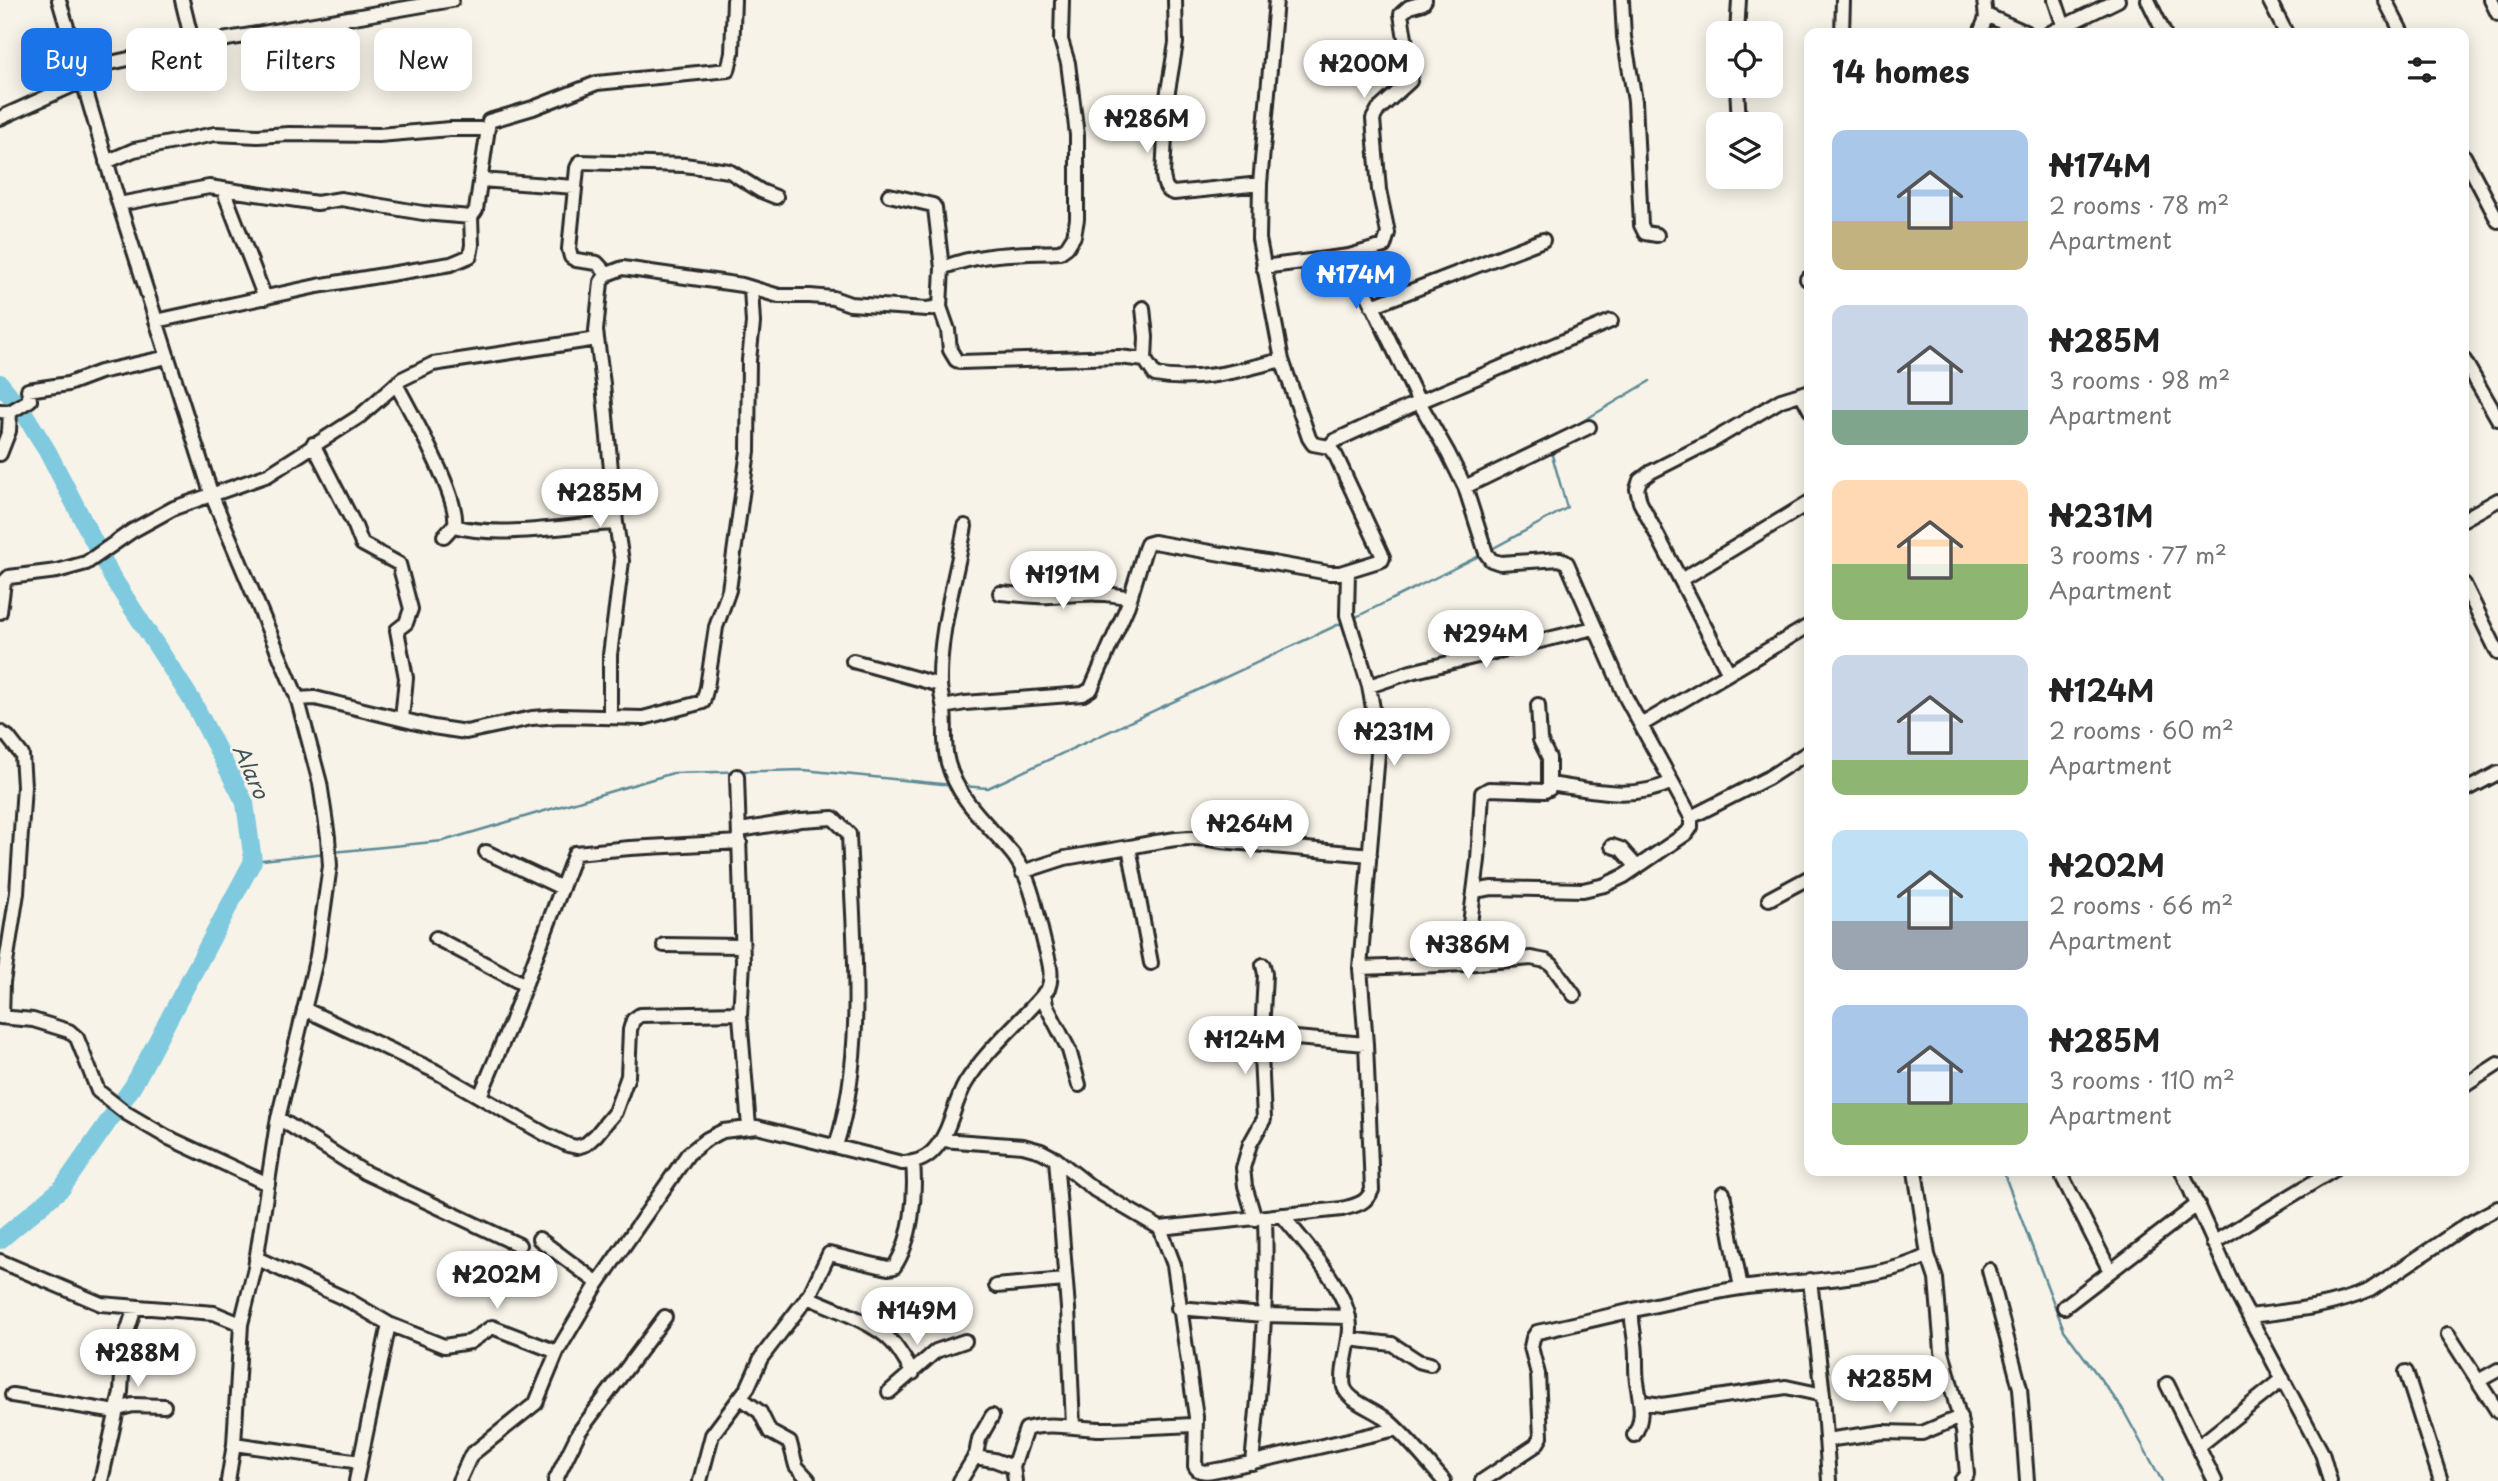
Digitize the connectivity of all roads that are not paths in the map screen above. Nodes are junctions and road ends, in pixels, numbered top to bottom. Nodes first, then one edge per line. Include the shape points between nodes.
1 (59, 0) edge
2 (182, 0) edge
3 (452, 0) edge
4 (734, 0) edge
5 (1062, 0) edge
6 (1175, 0) edge
7 (1276, 0) edge
8 (1425, 0) edge
9 (1622, 0) edge
10 (1739, 0) edge
11 (1843, 0) edge
12 (1984, 0) edge
13 (2055, 0) edge
14 (2118, 0) edge
15 (2148, 0) edge
16 (2269, 0) edge
17 (2385, 0) edge
18 (2491, 0) edge
19 (2498, 14) edge
20 (1986, 15) junction
21 (1738, 21) edge
22 (2064, 27) joint
23 (67, 28) edge
24 (189, 28) edge
25 (1842, 28) edge
26 (1982, 28) edge
27 (2016, 28) edge
28 (2162, 28) edge
29 (2283, 28) edge
30 (2399, 28) edge
31 (227, 39) edge
32 (50, 91) edge
33 (85, 91) edge
34 (0, 118) edge
35 (488, 129) junction
36 (106, 162) junction
37 (2469, 166) edge
38 (481, 180) junction
39 (1260, 184) junction
40 (575, 187) junction
41 (223, 189) junction
42 (889, 195) dead end
43 (776, 197) dead end
44 (119, 204) junction
45 (471, 217) junction
46 (2498, 221) edge
47 (1657, 235) dead end
48 (1543, 240) dead end
49 (1349, 256) junction
50 (1263, 267) junction
51 (942, 268) junction
52 (607, 274) junction
53 (751, 288) junction
54 (265, 298) junction
55 (1372, 306) junction
56 (940, 307) junction
57 (1143, 308) dead end
58 (156, 321) junction
59 (1611, 321) dead end
60 (597, 339) junction
61 (168, 357) junction
62 (1145, 360) junction
63 (1282, 360) junction
64 (2469, 369) edge
65 (397, 384) junction
66 (1804, 393) edge
67 (1419, 402) junction
68 (5, 412) edge
69 (2498, 419) edge
70 (1588, 427) dead end
71 (313, 444) junction
72 (1329, 447) junction
73 (0, 454) edge
74 (1465, 487) junction
75 (212, 496) junction
76 (2498, 500) edge
77 (1804, 506) edge
78 (2469, 516) edge
79 (616, 523) junction
80 (454, 526) junction
81 (965, 526) dead end
82 (444, 537) dead end
83 (1348, 571) junction
84 (1681, 580) junction
85 (1000, 593) dead end
86 (2469, 594) edge
87 (1130, 598) junction
88 (0, 612) edge
89 (1594, 628) junction
90 (1804, 629) edge
91 (2498, 653) edge
92 (853, 662) dead end
93 (1729, 673) junction
94 (940, 685) junction
95 (1369, 686) junction
96 (297, 699) junction
97 (1538, 705) dead end
98 (944, 707) junction
99 (610, 716) junction
100 (402, 719) junction
101 (1641, 726) junction
102 (0, 732) edge
103 (1804, 755) edge
104 (2498, 773) edge
105 (737, 776) dead end
106 (1672, 782) junction
107 (1550, 785) junction
108 (2469, 788) edge
109 (1691, 817) junction
110 (740, 836) junction
111 (1612, 846) dead end
112 (1129, 847) junction
113 (486, 852) dead end
114 (1370, 855) junction
115 (1637, 867) junction
116 (1023, 872) junction
117 (1804, 880) edge
118 (562, 888) junction
119 (1474, 891) junction
120 (1769, 898) dead end
121 (436, 938) dead end
122 (664, 945) dead end
123 (742, 946) junction
124 (1151, 963) dead end
125 (1465, 964) junction
126 (1263, 965) dead end
127 (1360, 968) junction
128 (525, 985) junction
129 (1044, 993) junction
130 (1574, 995) dead end
131 (304, 1009) junction
132 (740, 1013) junction
133 (1, 1017) edge
134 (1265, 1035) junction
135 (1366, 1044) junction
136 (2498, 1064) edge
137 (2469, 1083) edge
138 (1079, 1085) dead end
139 (480, 1096) junction
140 (278, 1118) junction
141 (749, 1127) junction
142 (942, 1140) junction
143 (836, 1146) junction
144 (1056, 1159) junction
145 (913, 1163) junction
146 (1916, 1176) edge
147 (2184, 1176) edge
148 (2324, 1176) edge
149 (2063, 1178) dead end
150 (268, 1184) junction
151 (1723, 1193) dead end
152 (2198, 1204) junction
153 (2498, 1208) edge
154 (1282, 1216) junction
155 (1260, 1219) junction
156 (1160, 1228) junction
157 (539, 1239) dead end
158 (2213, 1243) junction
159 (519, 1245) dead end
160 (1928, 1255) junction
161 (256, 1258) junction
162 (0, 1261) edge
163 (1989, 1270) dead end
164 (2110, 1271) junction
165 (1810, 1279) junction
166 (1065, 1280) junction
167 (598, 1283) junction
168 (996, 1286) dead end
169 (1741, 1288) junction
170 (807, 1297) junction
171 (2064, 1307) dead end
172 (135, 1308) junction
173 (1178, 1308) junction
174 (1632, 1311) junction
175 (1264, 1315) junction
176 (2249, 1316) junction
177 (665, 1317) dead end
178 (1349, 1317) junction
179 (241, 1324) junction
180 (389, 1324) junction
181 (2448, 1334) dead end
182 (1349, 1339) junction
183 (965, 1341) dead end
184 (557, 1352) junction
185 (1430, 1364) dead end
186 (2498, 1370) edge
187 (2406, 1372) dead end
188 (913, 1373) junction
189 (2283, 1379) junction
190 (2480, 1380) junction
191 (2167, 1384) dead end
192 (889, 1392) dead end
193 (12, 1395) dead end
194 (1823, 1395) junction
195 (741, 1398) junction
196 (1640, 1402) junction
197 (164, 1406) dead end
198 (117, 1409) junction
199 (2498, 1412) edge
200 (992, 1416) dead end
201 (1960, 1417) junction
202 (1073, 1426) junction
203 (1194, 1426) junction
204 (1396, 1429) junction
205 (1634, 1435) dead end
206 (1826, 1440) junction
207 (234, 1444) junction
208 (2199, 1446) junction
209 (974, 1457) junction
210 (359, 1462) junction
211 (1252, 1463) junction
212 (1013, 1467) junction
213 (101, 1481) edge
214 (228, 1481) edge
215 (356, 1481) edge
216 (459, 1481) edge
217 (555, 1481) edge
218 (700, 1481) edge
219 (807, 1481) edge
220 (960, 1481) edge
221 (1015, 1481) edge
222 (1444, 1481) edge
223 (1482, 1481) edge
224 (1829, 1481) edge
225 (1961, 1481) edge
226 (2027, 1481) edge
227 (2215, 1481) edge
228 (2330, 1481) edge
229 (2441, 1481) edge

1 - 23 street
2 - 24 street
3 - 31 street
4 - 35 street via 727,70 597,83 489,121
5 - 51 street via 1061,40 1069,63 1077,135 1074,236 1060,252 1002,253 967,258
6 - 39 street via 1165,184 1174,193
7 - 39 street
8 - 49 street via 1401,14 1410,81 1373,119 1387,240 1384,246
9 - 47 street via 1636,113 1641,225 1645,233
10 - 21 street
11 - 25 street
12 - 20 street
13 - 22 street
14 - 22 street
15 - 28 street
16 - 29 street
17 - 30 street
18 - 19 street
20 - 26 street
20 - 27 street
32 - 34 street
33 - 36 street
35 - 36 street via 379,135 215,134 134,150
35 - 38 street
36 - 44 street
37 - 46 street
38 - 40 street
38 - 45 street
39 - 50 street
40 - 43 street via 578,165 585,160 729,171
40 - 52 street via 571,257 597,263
41 - 44 street via 209,187
41 - 45 street
41 - 54 street
42 - 51 street via 933,205
44 - 58 street
45 - 54 street via 470,256 451,264
48 - 55 street
49 - 50 street
49 - 55 street
50 - 63 street
51 - 56 street
52 - 53 street via 623,268
52 - 60 street via 598,295
53 - 56 street via 779,296
53 - 99 street via 748,451 729,590 716,627 706,696 694,706 643,718
54 - 58 street
55 - 67 street
56 - 62 street via 950,350 960,362
57 - 62 street
58 - 61 street
59 - 67 street
60 - 65 street via 433,364
60 - 79 street
61 - 68 street via 28,390 30,401
61 - 75 street
62 - 63 street via 1155,375 1176,379 1213,376
63 - 72 street via 1309,438 1313,444
64 - 69 street
65 - 71 street via 359,416
65 - 80 street via 447,489 455,510
66 - 84 street via 1781,400 1640,480 1640,502
67 - 72 street
67 - 74 street
68 - 73 street via 9,431
70 - 74 street
71 - 75 street via 268,475
71 - 100 street via 362,544 399,564 411,610 397,630 406,678
72 - 83 street via 1383,554 1382,560
74 - 89 street via 1482,546 1491,560 1560,559 1567,563
75 - 88 street via 153,519 86,563 9,577 4,582
75 - 96 street
76 - 78 street
77 - 84 street
79 - 80 street via 531,530
79 - 99 street via 622,572 610,655
80 - 82 street
81 - 94 street via 946,614
83 - 87 street via 1329,573 1154,542 1147,544
83 - 95 street via 1347,615
84 - 93 street
85 - 87 street via 1050,596 1095,592
86 - 91 street
87 - 98 street via 1096,682 1083,694
89 - 95 street
89 - 101 street
90 - 93 street
92 - 94 street
93 - 101 street
94 - 98 street
95 - 114 street via 1379,742
96 - 100 street via 315,698
96 - 131 street via 320,783 330,866
97 - 107 street via 1539,736 1549,758
98 - 116 street via 947,762 961,794
99 - 100 street via 531,718 466,732
101 - 106 street
102 - 133 street via 22,755 24,786 17,893
103 - 109 street
104 - 108 street
105 - 110 street
106 - 107 street via 1628,794
106 - 109 street
107 - 119 street via 1545,791 1489,789 1482,793
109 - 115 street via 1687,832
110 - 118 street via 578,852
110 - 123 street
110 - 143 street via 801,820 833,818 849,834 856,1010 848,1105
111 - 115 street
112 - 114 street via 1203,836
112 - 116 street via 1065,858
112 - 124 street
113 - 118 street
114 - 127 street
115 - 119 street via 1605,885 1583,890
116 - 129 street via 1037,907 1050,964 1051,981
117 - 120 street
118 - 128 street
119 - 125 street
121 - 128 street
122 - 123 street
123 - 132 street
125 - 127 street
125 - 130 street via 1531,958 1546,961
126 - 134 street
127 - 135 street
128 - 139 street
129 - 138 street
129 - 142 street via 967,1082
131 - 139 street
131 - 140 street
132 - 139 street via 640,1015 633,1020 628,1076 615,1112 596,1135 577,1147 545,1135
132 - 141 street
133 - 150 street via 33,1020 69,1031 77,1038 98,1091 126,1113
134 - 135 street
134 - 155 street via 1264,1119 1243,1168 1245,1186
135 - 154 street via 1373,1190 1368,1199 1351,1207
136 - 137 street
140 - 150 street
140 - 159 street via 364,1172
141 - 143 street
141 - 167 street via 723,1131 688,1154
142 - 144 street via 1023,1146
142 - 145 street via 930,1154
143 - 145 street
144 - 156 street via 1095,1190
144 - 166 street
145 - 170 street via 916,1189 894,1267 831,1253
146 - 160 street
147 - 152 street
148 - 158 street
149 - 164 street
150 - 161 street
151 - 169 street
152 - 158 street
152 - 164 street
153 - 176 street via 2362,1293 2310,1308
154 - 155 street
154 - 178 street via 1327,1275
155 - 156 street
155 - 175 street via 1267,1268
156 - 173 street via 1174,1265
157 - 167 street
158 - 176 street
160 - 165 street via 1880,1272
160 - 201 street via 1936,1279 1942,1351
161 - 179 street
161 - 180 street
162 - 172 street via 101,1304
163 - 226 street via 2020,1388
164 - 171 street
165 - 169 street
165 - 194 street
166 - 168 street
166 - 202 street
167 - 184 street
169 - 174 street
170 - 188 street via 882,1333
170 - 195 street via 761,1358
172 - 179 street via 214,1313
172 - 198 street via 124,1341
173 - 175 street
173 - 203 street
174 - 196 street
174 - 223 street via 1537,1332 1531,1348 1538,1374 1541,1437
175 - 178 street
175 - 211 street
176 - 189 street
177 - 217 street via 579,1432
178 - 182 street
179 - 207 street
180 - 184 street via 444,1346 470,1342 492,1326
180 - 210 street
181 - 190 street
182 - 185 street via 1392,1344
182 - 204 street via 1344,1387
183 - 188 street via 936,1352
184 - 216 street via 536,1404 471,1455
186 - 190 street
187 - 229 street
188 - 192 street
189 - 208 street
189 - 228 street via 2322,1453
190 - 199 street
191 - 208 street
193 - 198 street via 91,1410
194 - 196 street via 1786,1387 1662,1405
194 - 206 street
195 - 218 street via 712,1435
195 - 219 street via 760,1412 769,1432 790,1443 796,1466
196 - 205 street via 1640,1426
197 - 198 street
198 - 213 street
200 - 209 street
201 - 206 street via 1923,1433 1883,1432
201 - 225 street via 1967,1474
202 - 203 street
202 - 212 street via 1026,1429
203 - 211 street via 1197,1470
204 - 211 street
204 - 222 street
206 - 224 street
207 - 210 street
207 - 214 street
208 - 227 street
209 - 212 street
209 - 220 street
210 - 215 street
212 - 221 street

